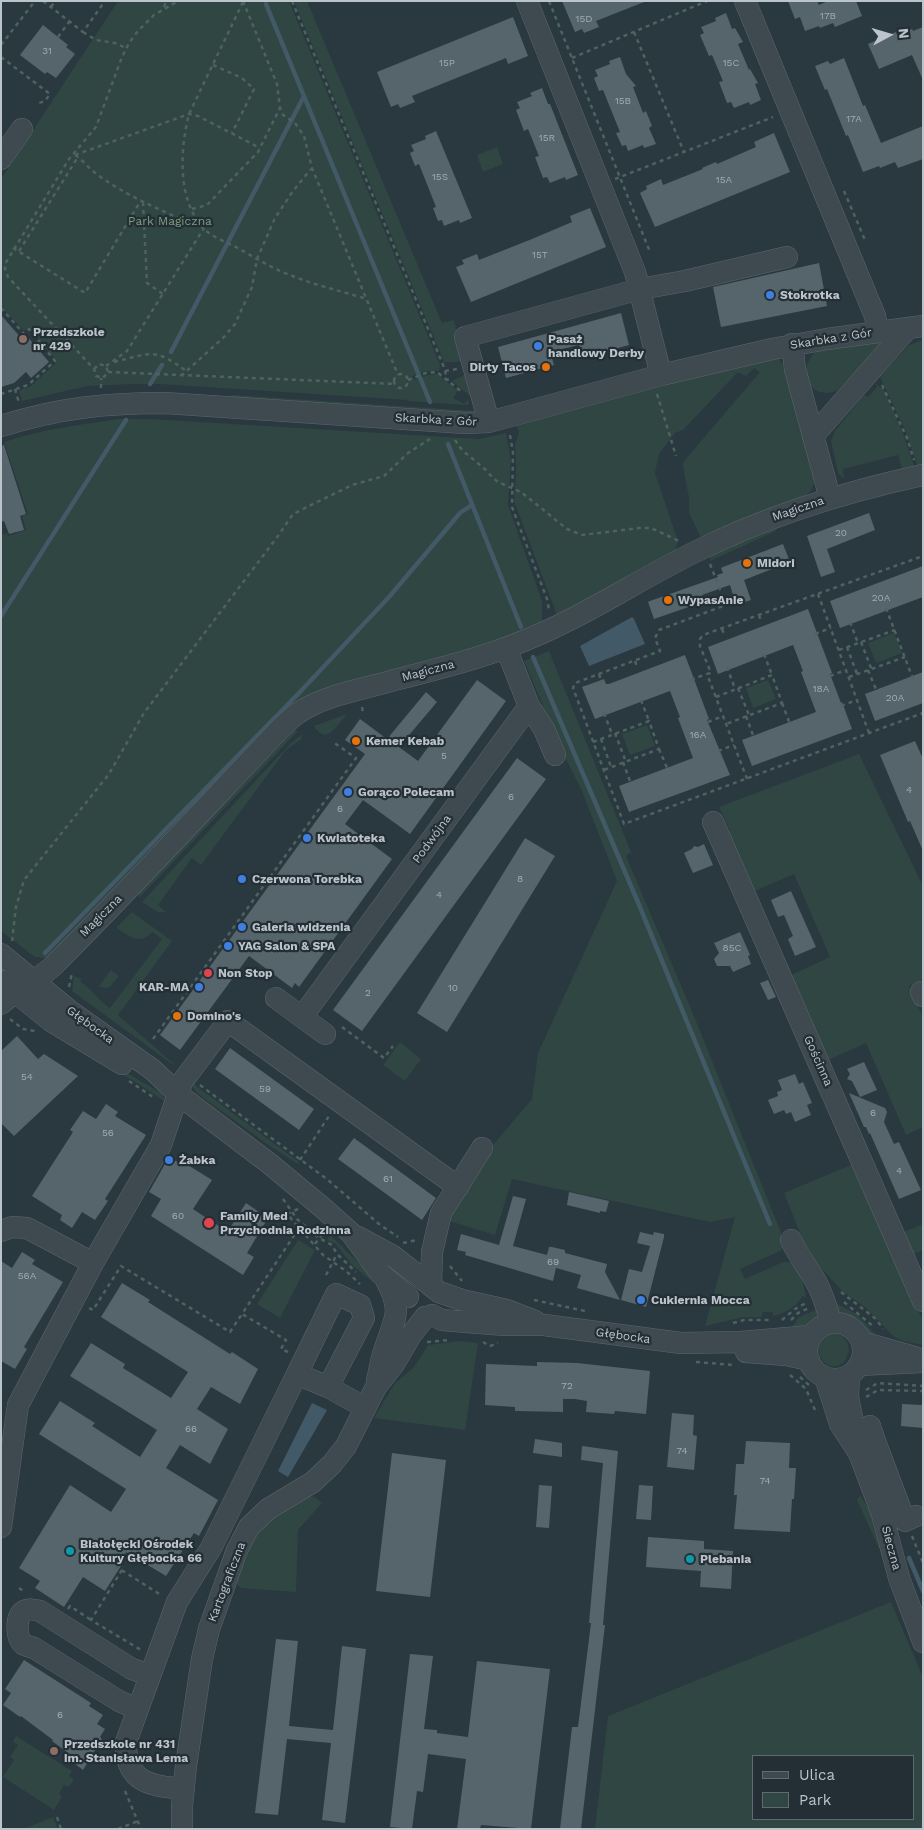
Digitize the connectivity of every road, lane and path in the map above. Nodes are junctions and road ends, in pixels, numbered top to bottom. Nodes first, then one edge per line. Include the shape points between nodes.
1 (35, 1) edge
2 (43, 1) edge
3 (55, 1) edge
4 (105, 1) edge
5 (166, 1) edge
6 (178, 1) edge
7 (243, 1) edge
8 (292, 1) edge
9 (527, 1) edge
10 (549, 1) edge
11 (707, 1) edge
12 (744, 1) edge
13 (51, 7) junction
14 (164, 8) junction
15 (69, 21) junction
16 (82, 32) junction
17 (634, 32) junction
18 (58, 37) dead end
19 (1, 46) edge
20 (126, 48) junction
21 (1, 57) edge
22 (562, 62) junction
23 (213, 65) junction
24 (39, 103) dead end
25 (280, 108) junction
26 (769, 109) dead end
27 (188, 114) junction
28 (22, 129) dead end
29 (232, 134) junction
30 (260, 148) junction
31 (684, 152) junction
32 (75, 155) junction
33 (1, 159) edge
34 (312, 168) junction
35 (620, 177) junction
36 (600, 186) junction
37 (142, 202) junction
38 (192, 209) junction
39 (201, 224) junction
40 (204, 228) junction
41 (14, 248) junction
42 (19, 251) junction
43 (650, 252) dead end
44 (787, 257) dead end
45 (257, 258) junction
46 (640, 289) junction
47 (163, 294) junction
48 (367, 299) junction
49 (1, 308) edge
50 (915, 327) edge
51 (878, 331) junction
52 (792, 344) junction
53 (111, 363) junction
54 (106, 366) junction
55 (94, 369) junction
56 (186, 371) junction
57 (108, 372) junction
58 (398, 375) junction
59 (181, 376) junction
60 (657, 376) junction
61 (101, 378) junction
62 (408, 380) junction
63 (448, 380) junction
64 (880, 382) dead end
65 (395, 384) junction
66 (101, 388) dead end
67 (15, 389) junction
68 (1, 394) edge
69 (465, 395) dead end
70 (802, 396) junction
71 (18, 402) dead end
72 (842, 402) junction
73 (489, 422) junction
74 (1, 426) edge
75 (511, 430) dead end
76 (435, 435) dead end
77 (453, 436) dead end
78 (813, 436) junction
79 (676, 456) dead end
80 (921, 475) edge
81 (512, 487) junction
82 (830, 498) junction
83 (682, 541) dead end
84 (923, 556) edge
85 (710, 564) dead end
86 (882, 570) junction
87 (883, 575) dead end
88 (845, 584) junction
89 (847, 588) dead end
90 (817, 594) junction
91 (886, 608) dead end
92 (759, 615) junction
93 (761, 620) dead end
94 (850, 622) dead end
95 (553, 628) junction
96 (831, 628) junction
97 (722, 629) junction
98 (894, 630) junction
99 (724, 634) dead end
100 (814, 634) dead end
101 (859, 642) junction
102 (847, 647) junction
103 (506, 648) junction
104 (839, 650) junction
105 (764, 654) dead end
106 (905, 657) junction
107 (635, 661) junction
108 (637, 666) dead end
109 (727, 667) dead end
110 (846, 670) junction
111 (870, 670) junction
112 (599, 674) junction
113 (707, 674) junction
114 (857, 674) junction
115 (772, 676) junction
116 (830, 676) dead end
117 (849, 678) junction
118 (913, 678) dead end
119 (601, 680) dead end
120 (692, 680) dead end
121 (737, 689) junction
122 (877, 692) dead end
123 (716, 697) junction
124 (641, 700) dead end
125 (857, 700) junction
126 (782, 702) junction
127 (529, 706) junction
128 (841, 706) dead end
129 (362, 707) dead end
130 (363, 712) dead end
131 (604, 713) dead end
132 (923, 713) edge
133 (723, 716) junction
134 (747, 716) junction
135 (649, 721) junction
136 (708, 722) dead end
137 (726, 724) junction
138 (790, 724) dead end
139 (869, 733) junction
140 (614, 734) junction
141 (601, 738) junction
142 (754, 738) dead end
143 (333, 742) dead end
144 (593, 742) junction
145 (734, 745) junction
146 (659, 749) junction
147 (718, 752) dead end
148 (809, 752) dead end
149 (555, 755) dead end
150 (811, 756) junction
151 (624, 762) junction
152 (773, 765) dead end
153 (611, 767) junction
154 (775, 769) junction
155 (603, 770) junction
156 (668, 770) dead end
157 (747, 780) junction
158 (631, 784) dead end
159 (713, 822) dead end
160 (7, 950) edge
161 (74, 967) dead end
162 (34, 981) junction
163 (69, 991) dead end
164 (6, 998) edge
165 (276, 998) dead end
166 (302, 1017) junction
167 (333, 1030) joint
168 (40, 1032) dead end
169 (153, 1039) dead end
170 (394, 1046) dead end
171 (190, 1071) junction
172 (121, 1077) dead end
173 (340, 1100) junction
174 (176, 1102) junction
175 (482, 1148) dead end
176 (300, 1160) junction
177 (458, 1186) junction
178 (281, 1196) dead end
179 (292, 1211) junction
180 (305, 1215) dead end
181 (317, 1226) dead end
182 (298, 1228) junction
183 (1, 1231) edge
184 (351, 1233) junction
185 (319, 1238) junction
186 (791, 1240) dead end
187 (315, 1244) junction
188 (434, 1245) junction
189 (337, 1254) junction
190 (333, 1261) junction
191 (93, 1263) junction
192 (358, 1274) dead end
193 (326, 1275) dead end
194 (386, 1280) junction
195 (466, 1285) dead end
196 (361, 1286) dead end
197 (432, 1287) junction
198 (528, 1299) dead end
199 (74, 1300) junction
200 (923, 1301) edge
201 (418, 1309) junction
202 (593, 1312) dead end
203 (242, 1314) junction
204 (772, 1320) dead end
205 (831, 1323) junction
206 (544, 1324) junction
207 (726, 1325) dead end
208 (400, 1335) junction
209 (810, 1336) junction
210 (479, 1338) dead end
211 (455, 1339) dead end
212 (504, 1340) dead end
213 (862, 1342) junction
214 (288, 1352) dead end
215 (698, 1355) junction
216 (740, 1361) dead end
217 (923, 1361) edge
218 (739, 1366) dead end
219 (804, 1368) junction
220 (854, 1370) junction
221 (785, 1372) dead end
222 (297, 1374) junction
223 (825, 1377) junction
224 (923, 1386) edge
225 (328, 1388) junction
226 (923, 1391) edge
227 (841, 1402) junction
228 (364, 1406) junction
229 (868, 1441) junction
230 (910, 1518) joint
231 (1, 1527) edge
232 (923, 1563) edge
233 (122, 1570) dead end
234 (923, 1642) edge
235 (143, 1651) dead end
236 (150, 1675) junction
237 (138, 1709) junction
238 (125, 1789) dead end
239 (184, 1789) junction
240 (57, 1817) dead end
241 (138, 1821) junction
242 (61, 1829) edge
243 (118, 1829) edge
244 (141, 1829) edge
245 (182, 1829) edge

1 - 19 path
2 - 13 path
3 - 13 path
4 - 16 path
5 - 14 path
6 - 14 path
7 - 23 path
7 - 25 path via 277,84
8 - 63 path
9 - 22 street
10 - 22 path
11 - 17 path
12 - 51 street via 872,308
13 - 15 path
14 - 20 path via 142,27
15 - 16 path
15 - 18 path
16 - 20 path via 96,40
17 - 22 path
17 - 31 path
20 - 32 path via 96,127
21 - 24 path via 50,94 46,101
22 - 35 path
22 - 36 street
23 - 27 path
23 - 29 path via 242,78 254,89
25 - 30 path
25 - 34 path via 304,136
26 - 31 path via 773,118
27 - 29 path
27 - 32 path
27 - 38 path via 181,163
28 - 33 street
29 - 30 path
30 - 38 path via 207,205
31 - 35 path
32 - 37 path via 96,174
32 - 41 path
32 - 42 path
34 - 45 path via 281,206
34 - 48 path
35 - 36 path
35 - 43 path
36 - 46 street
37 - 39 path via 196,226
37 - 42 path via 85,293
37 - 47 path via 147,283
38 - 39 path
39 - 40 path
40 - 45 path
40 - 47 path
41 - 42 path
41 - 55 path via 5,264 8,277
44 - 46 street
45 - 48 path via 290,275
45 - 56 path via 252,287 235,324
46 - 60 street
46 - 73 street via 465,337
47 - 53 path via 127,351
48 - 58 path
49 - 67 path via 24,334 29,329 55,361 28,385
50 - 51 street, Skarbka z Gór
50 - 72 street
51 - 52 street, Skarbka z Gór
52 - 60 street, Skarbka z Gór
52 - 70 street
53 - 54 path
53 - 56 path via 155,354 168,358
54 - 55 path via 99,364
54 - 57 path
55 - 61 path via 96,376
56 - 59 path
57 - 59 path
57 - 61 path
58 - 62 path
58 - 65 path
59 - 65 path
60 - 73 street, Skarbka z Gór
60 - 79 path
61 - 66 path
62 - 63 path via 438,372
62 - 65 path via 403,388
63 - 69 path
64 - 80 path
67 - 68 path
67 - 71 path
70 - 72 street
70 - 78 street
72 - 78 street
73 - 74 street, Skarbka z Gór via 142,403 73,408
75 - 81 path
76 - 160 path via 384,476 352,485 293,514 144,713 109,774 24,880
77 - 81 path via 456,443 498,482
78 - 82 street
80 - 82 street, Magiczna
81 - 83 path via 575,533 651,528
81 - 95 path via 512,507 547,599
82 - 95 street, Magiczna via 738,531
84 - 86 path
85 - 107 path via 726,604 659,630 655,638 660,651
86 - 87 path
86 - 88 path
88 - 89 path
88 - 90 path
90 - 92 path
90 - 96 path
91 - 98 path
92 - 93 path
92 - 97 path
94 - 101 path
95 - 103 street, Magiczna
96 - 100 path
96 - 104 path
97 - 99 path
97 - 113 path via 700,639 710,673
98 - 101 path
98 - 106 path
101 - 102 path
101 - 111 path
102 - 104 path
102 - 114 path
103 - 127 street
103 - 162 street, Magiczna via 343,694 298,713
104 - 110 path
105 - 115 path
106 - 111 path
106 - 118 path
107 - 108 path
107 - 112 path
109 - 121 path
110 - 116 path
110 - 117 path
111 - 114 path
111 - 122 path
112 - 119 path
112 - 144 path via 575,683 573,688
113 - 120 path
113 - 123 path
114 - 117 path
115 - 121 path
115 - 126 path
117 - 125 path
121 - 123 path
121 - 134 path
123 - 133 path
124 - 135 path
125 - 128 path
125 - 139 path
126 - 134 path
126 - 138 path
127 - 149 street
127 - 166 street, Podwójna
129 - 130 path
131 - 140 path
132 - 139 path
133 - 136 path
133 - 137 path
134 - 137 path
134 - 142 path
135 - 140 path
135 - 146 path
137 - 145 path
139 - 150 path
140 - 141 path
140 - 151 path
141 - 144 path
141 - 153 path
143 - 169 path via 356,758
144 - 155 path
145 - 147 path
145 - 157 path
146 - 151 path
146 - 156 path
148 - 150 path
150 - 154 path
151 - 153 path
151 - 158 path
152 - 154 path
153 - 155 path
154 - 157 path
155 - 157 path via 624,824
159 - 200 street, Gościnna
160 - 162 street, Głębocka
161 - 163 path
162 - 164 street, Magiczna
162 - 174 street, Głębocka via 152,1070
164 - 168 path via 23,1029
164 - 174 street, Głębocka via 147,1079
165 - 166 street
166 - 167 street
167 - 170 path via 384,1058
171 - 173 street via 228,1022
171 - 174 street via 182,1082
171 - 176 path via 197,1075 199,1084
172 - 174 path
173 - 176 path
173 - 177 street
174 - 184 street, Głębocka via 277,1170
174 - 191 street via 161,1145
175 - 177 street
176 - 188 path via 403,1243 416,1240
177 - 188 street via 441,1213
178 - 179 path
179 - 180 path via 298,1209
179 - 182 path via 287,1214
179 - 185 path
181 - 185 path via 324,1232
182 - 187 path
182 - 203 path
183 - 191 street via 12,1227 27,1228
184 - 194 street, Głębocka
184 - 197 street, Głębocka via 392,1256
185 - 187 path
185 - 189 path via 332,1245
186 - 205 street via 823,1296
187 - 190 path
188 - 195 path via 441,1249 442,1257
188 - 197 street
189 - 190 path
189 - 192 path
190 - 193 path
190 - 196 path
191 - 199 street
194 - 201 street, Głębocka
194 - 208 street, Kartograficzna via 396,1302
197 - 201 street via 412,1289
197 - 201 street via 440,1305
197 - 206 street, Głębocka via 462,1300 507,1310
198 - 202 path
199 - 203 path via 93,1310 121,1266 230,1332
199 - 231 street via 18,1405
201 - 206 street, Głębocka via 442,1320
201 - 208 street, Kartograficzna
203 - 214 path via 286,1340 281,1349
204 - 207 path via 744,1320
205 - 209 street, Głębocka via 821,1326
205 - 213 street via 850,1327
206 - 215 street, Głębocka via 662,1341
208 - 211 path via 418,1352 427,1342
208 - 228 street, Kartograficzna via 384,1349 376,1387
209 - 215 street, Głębocka
209 - 219 street
210 - 212 path via 490,1346
213 - 217 street
213 - 220 street via 863,1354
215 - 216 path
215 - 218 path
215 - 219 street, Głębocka via 740,1351 786,1355
217 - 220 street
219 - 223 street
219 - 227 path via 816,1399
220 - 223 street via 837,1379
220 - 227 street, Sieczna
221 - 227 path via 806,1389 816,1411
222 - 225 street
222 - 225 street via 336,1294 360,1305 364,1318
222 - 236 street via 211,1548 177,1602
223 - 227 street, Sieczna
224 - 227 path via 878,1382
225 - 228 street
226 - 227 path via 878,1390 868,1395 865,1404
227 - 229 street, Sieczna
228 - 239 street, Kartograficzna via 352,1435 332,1464 314,1482 268,1509 249,1527 237,1550 202,1659
229 - 230 street
229 - 234 street, Sieczna via 899,1578
230 - 232 path
233 - 235 path via 91,1620
236 - 237 street
236 - 237 street via 132,1668 40,1611 30,1609 20,1615 17,1630 24,1645
237 - 239 street via 126,1742 128,1764 142,1781
238 - 241 path
239 - 245 street, Kartograficzna
240 - 242 path
241 - 243 path
241 - 244 path

